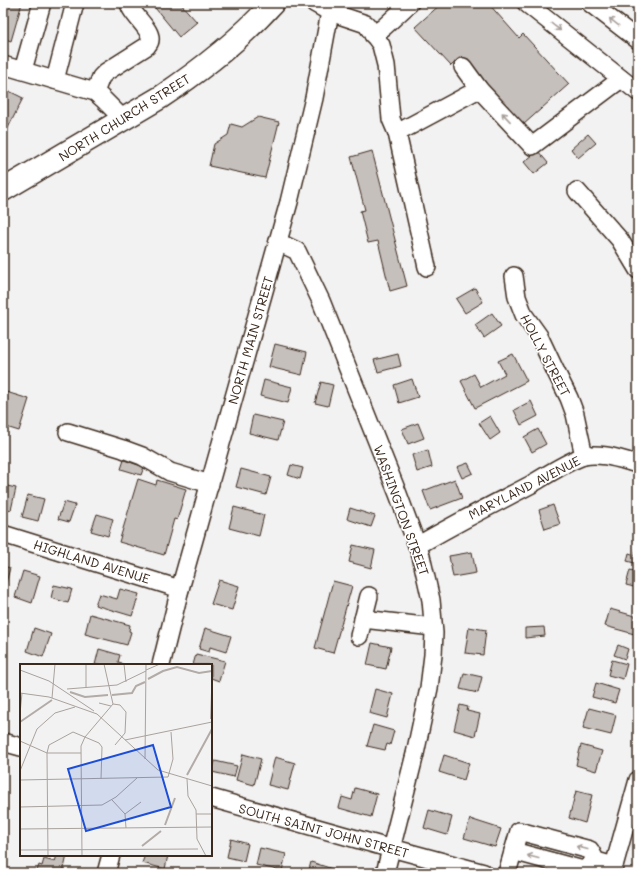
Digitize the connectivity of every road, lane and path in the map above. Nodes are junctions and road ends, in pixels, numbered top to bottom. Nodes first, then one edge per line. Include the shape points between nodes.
1 (42, 3) edge
2 (75, 3) edge
3 (129, 3) edge
4 (273, 3) edge
5 (314, 3) edge
6 (410, 3) edge
7 (526, 3) edge
8 (590, 3) edge
9 (332, 8) edge
10 (373, 35) junction
11 (638, 40) edge
12 (3, 65) edge
13 (463, 67) dead end
14 (23, 70) junction
15 (621, 79) junction
16 (55, 80) junction
17 (479, 89) junction
18 (95, 92) junction
19 (638, 92) edge
20 (123, 118) junction
21 (397, 133) junction
22 (3, 190) edge
23 (577, 191) dead end
24 (278, 242) junction
25 (427, 267) dead end
26 (638, 270) edge
27 (514, 276) dead end
28 (68, 432) dead end
29 (584, 456) junction
30 (638, 464) edge
31 (210, 484) junction
32 (3, 534) edge
33 (417, 546) junction
34 (180, 589) junction
35 (369, 596) dead end
36 (363, 619) junction
37 (433, 627) junction
38 (359, 636) dead end
39 (161, 664) edge
40 (3, 742) edge
41 (20, 747) edge
42 (638, 780) edge
43 (212, 798) edge
44 (392, 849) junction
45 (111, 856) edge
46 (613, 870) edge
47 (106, 873) edge
48 (386, 873) edge
49 (484, 873) edge
50 (507, 873) edge

1 - 14 street
2 - 16 street
3 - 18 street via 130,9 150,34 150,40 147,46 106,72
4 - 20 main road, NORTH CHURCH STREET via 186,80
5 - 9 street
6 - 10 street
7 -> 15 street
11 -> 8 street
9 - 10 street via 366,24
9 - 24 street, NORTH MAIN STREET via 314,98
10 - 21 street via 381,45 386,65 391,119
12 - 14 street
13 - 17 street
14 - 16 street
15 -> 17 street via 532,146
15 - 19 street
16 - 18 street
17 - 21 street
18 - 20 street
20 - 22 main road, NORTH CHURCH STREET
21 - 25 street
23 - 26 street via 620,240
24 - 31 street, NORTH MAIN STREET
24 - 33 street, WASHINGTON STREET via 297,251 321,300
27 - 29 street, HOLLY STREET via 517,297 524,315 539,336 569,398
28 - 31 street via 123,448 170,472
29 - 30 street, MARYLAND AVENUE via 604,456
29 - 33 street, MARYLAND AVENUE
31 - 34 street, NORTH MAIN STREET
32 - 34 street, HIGHLAND AVENUE
33 - 37 street, WASHINGTON STREET via 427,578
34 - 39 street, NORTH MAIN STREET
35 - 36 street
36 - 37 street
36 - 38 street
37 - 44 street, WASHINGTON STREET via 429,688
40 - 41 street
42 - 46 street
43 - 44 street, SOUTH SAINT JOHN STREET
44 - 48 street, WASHINGTON STREET
44 - 49 street, SOUTH SAINT JOHN STREET
45 - 47 street
46 -> 50 street via 596,861 590,850 519,831

